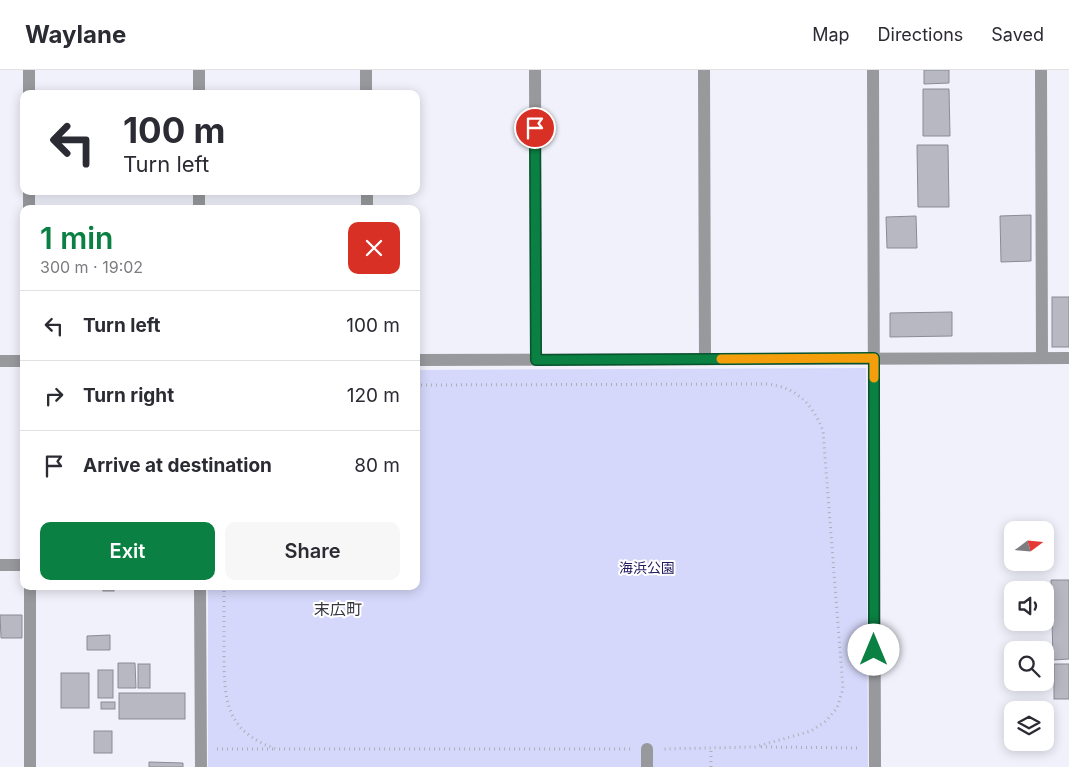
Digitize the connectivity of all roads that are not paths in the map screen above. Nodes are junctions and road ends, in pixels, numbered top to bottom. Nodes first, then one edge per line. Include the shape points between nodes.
1 (29, 70) edge
2 (198, 70) edge
3 (366, 70) edge
4 (535, 70) edge
5 (704, 70) edge
6 (873, 70) edge
7 (1041, 70) edge
8 (29, 90) edge
9 (199, 90) edge
10 (366, 90) edge
11 (874, 358) junction
12 (1042, 358) junction
13 (1069, 358) edge
14 (705, 359) junction
15 (420, 360) edge
16 (536, 360) junction
17 (0, 361) edge
18 (20, 361) edge
19 (0, 565) edge
20 (20, 565) edge
21 (30, 590) edge
22 (200, 590) edge
23 (647, 749) road end
24 (30, 767) edge
25 (200, 767) edge
26 (647, 767) edge
27 (875, 767) edge

1 - 8 street
2 - 9 street
3 - 10 street
4 - 16 street
5 - 14 street
6 - 11 street
7 - 12 street
11 - 12 street
11 - 14 street
11 - 27 street
12 - 13 street
14 - 16 street
15 - 16 street
17 - 18 street
19 - 20 street
21 - 24 street
22 - 25 street
23 - 26 street

